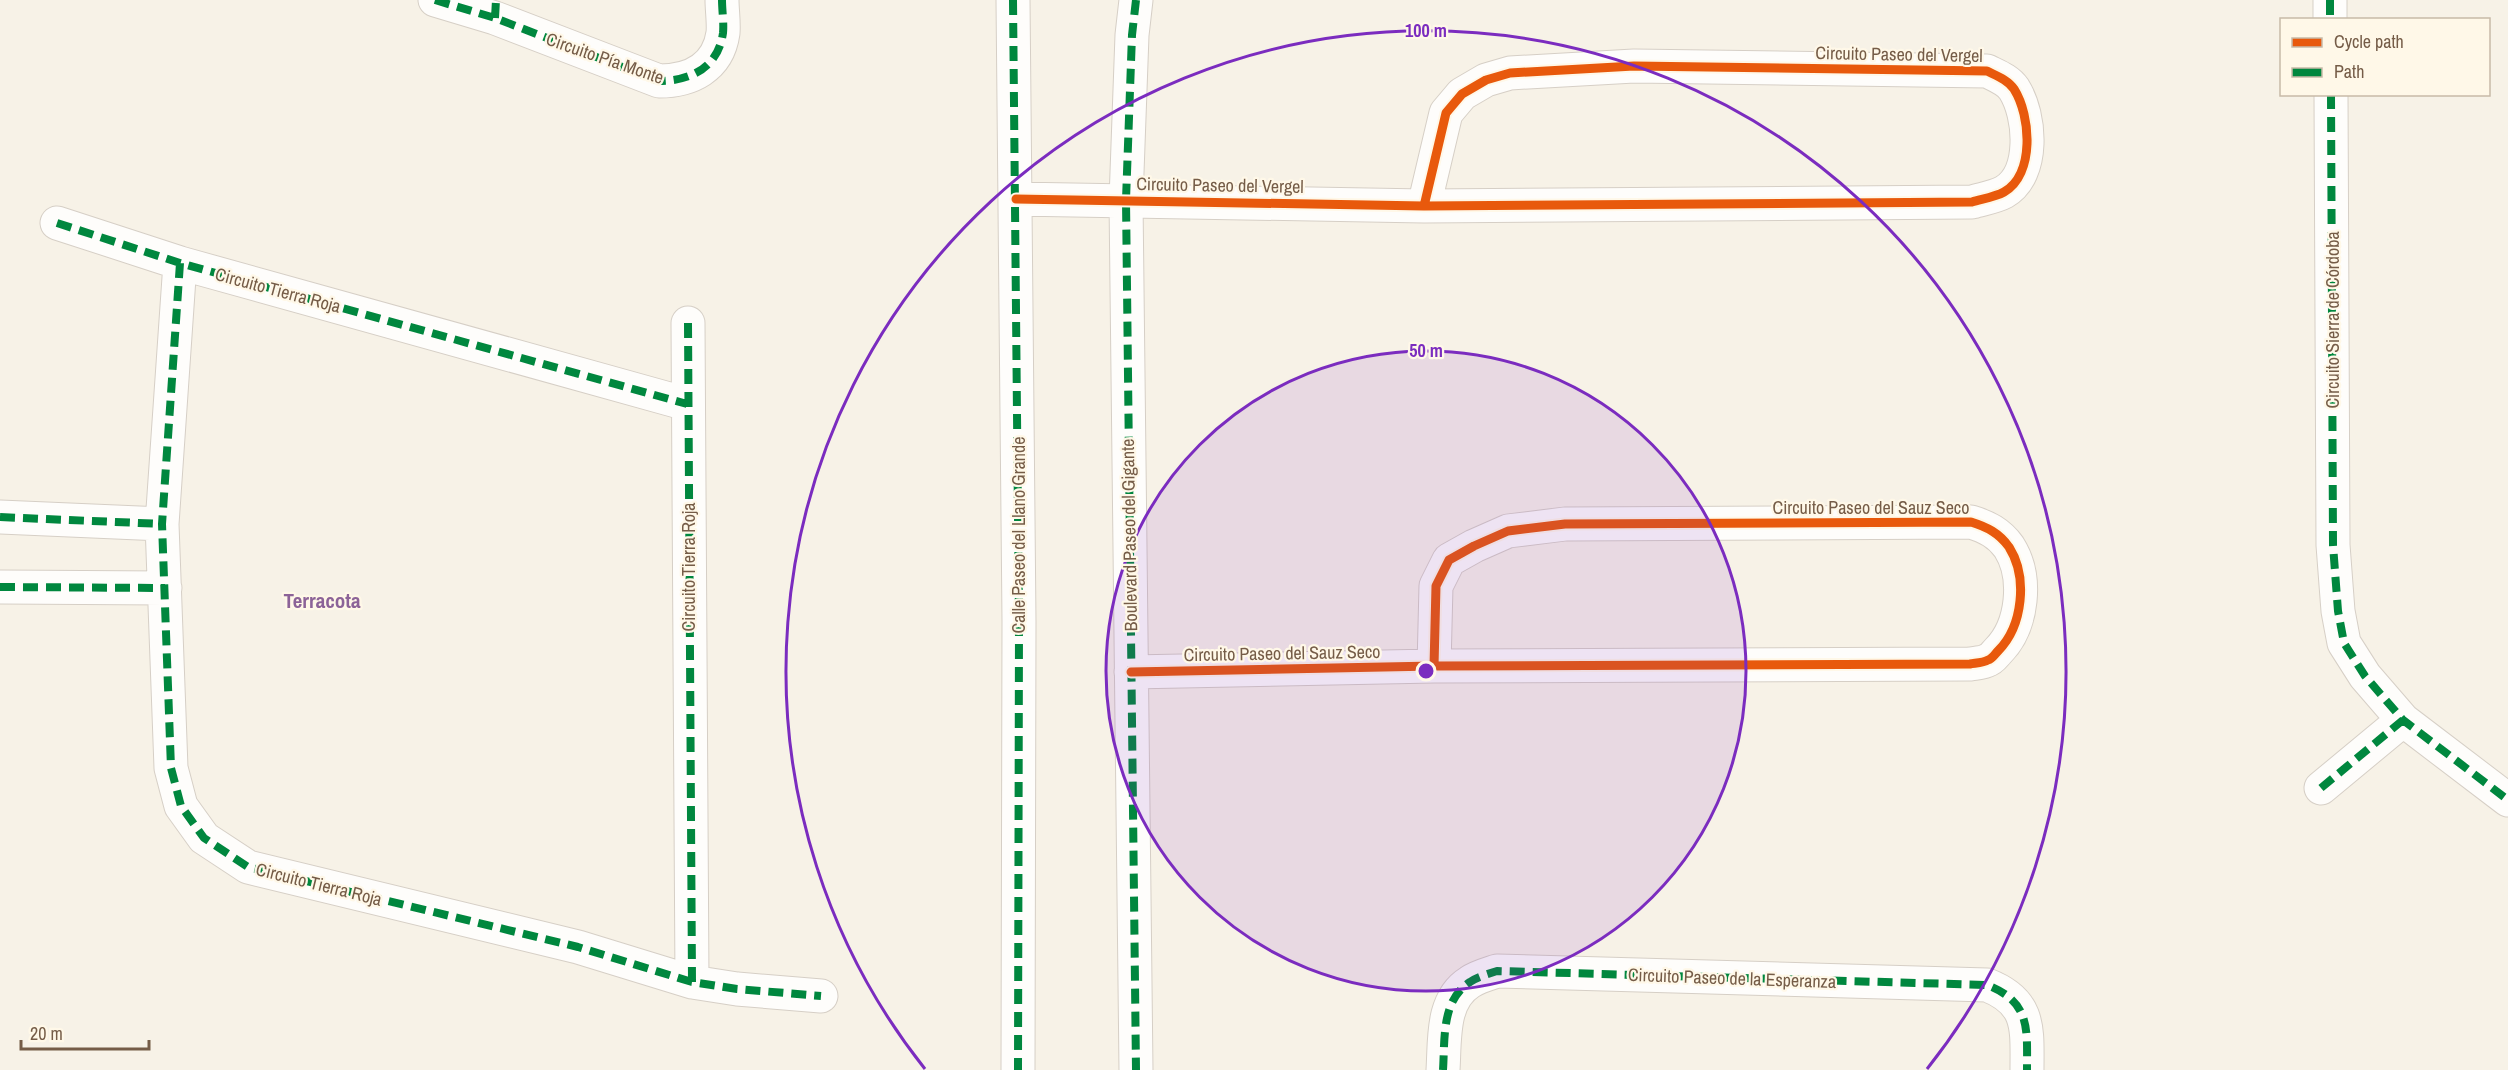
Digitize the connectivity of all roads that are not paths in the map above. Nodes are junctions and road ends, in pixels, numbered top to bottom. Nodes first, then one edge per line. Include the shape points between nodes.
1 (435, 0) edge
2 (722, 0) edge
3 (1013, 0) edge
4 (1136, 0) edge
5 (2330, 0) edge
6 (496, 9) edge
7 (2330, 18) edge
8 (2331, 96) edge
9 (1016, 199) junction
10 (1126, 200) junction
11 (1424, 206) junction
12 (57, 223) dead end
13 (180, 263) junction
14 (688, 323) dead end
15 (687, 404) junction
16 (0, 517) edge
17 (162, 524) junction
18 (0, 587) edge
19 (165, 588) junction
20 (1434, 666) junction
21 (1131, 672) junction
22 (2403, 720) junction
23 (2321, 788) dead end
24 (2508, 800) edge
25 (692, 982) junction
26 (821, 996) dead end
27 (1018, 1070) edge
28 (1136, 1070) edge
29 (1443, 1070) edge
30 (2027, 1070) edge

1 - 6 street, Circuito Pía Monte
2 - 6 street, Circuito Pía Monte via 723,33 718,49 692,77 678,81 659,81
3 - 9 street, Calle Paseo del Llano Grande
4 - 10 street, Boulevard Paseo del Gigante
5 - 7 street
8 - 22 street, Circuito Sierra de Córdoba via 2333,545 2338,611 2344,642 2365,676
9 - 10 street, Circuito Paseo del Vergel
9 - 27 street, Calle Paseo del Llano Grande
10 - 11 street, Circuito Paseo del Vergel
10 - 21 street, Boulevard Paseo del Gigante
11 - 11 street, Circuito Paseo del Vergel via 1972,202 2004,192 2019,176 2028,131 2013,87 1987,71 1634,66 1510,73 1486,80 1462,94 1446,113
12 - 13 street, Circuito Tierra Roja
13 - 15 street, Circuito Tierra Roja
13 - 17 street, Circuito Tierra Roja
14 - 15 street, Circuito Tierra Roja
15 - 25 street, Circuito Tierra Roja
16 - 17 street
17 - 19 street, Circuito Tierra Roja
18 - 19 street
19 - 25 street, Circuito Tierra Roja via 171,768 180,806 204,838 248,867 578,947
20 - 20 street, Circuito Paseo del Sauz Seco via 1970,664 1989,660 2013,631 2020,611 2018,566 1999,536 1988,527 1971,522 1565,524 1508,531 1449,560 1436,586
20 - 21 street, Circuito Paseo del Sauz Seco
21 - 28 street, Boulevard Paseo del Gigante
22 - 23 street
22 - 24 street, Circuito Sierra de Córdoba
25 - 26 street, Circuito Tierra Roja
29 - 30 street, Circuito Paseo de la Esperanza via 1446,1017 1456,995 1470,982 1497,971 1987,985 2021,1008 2026,1022

